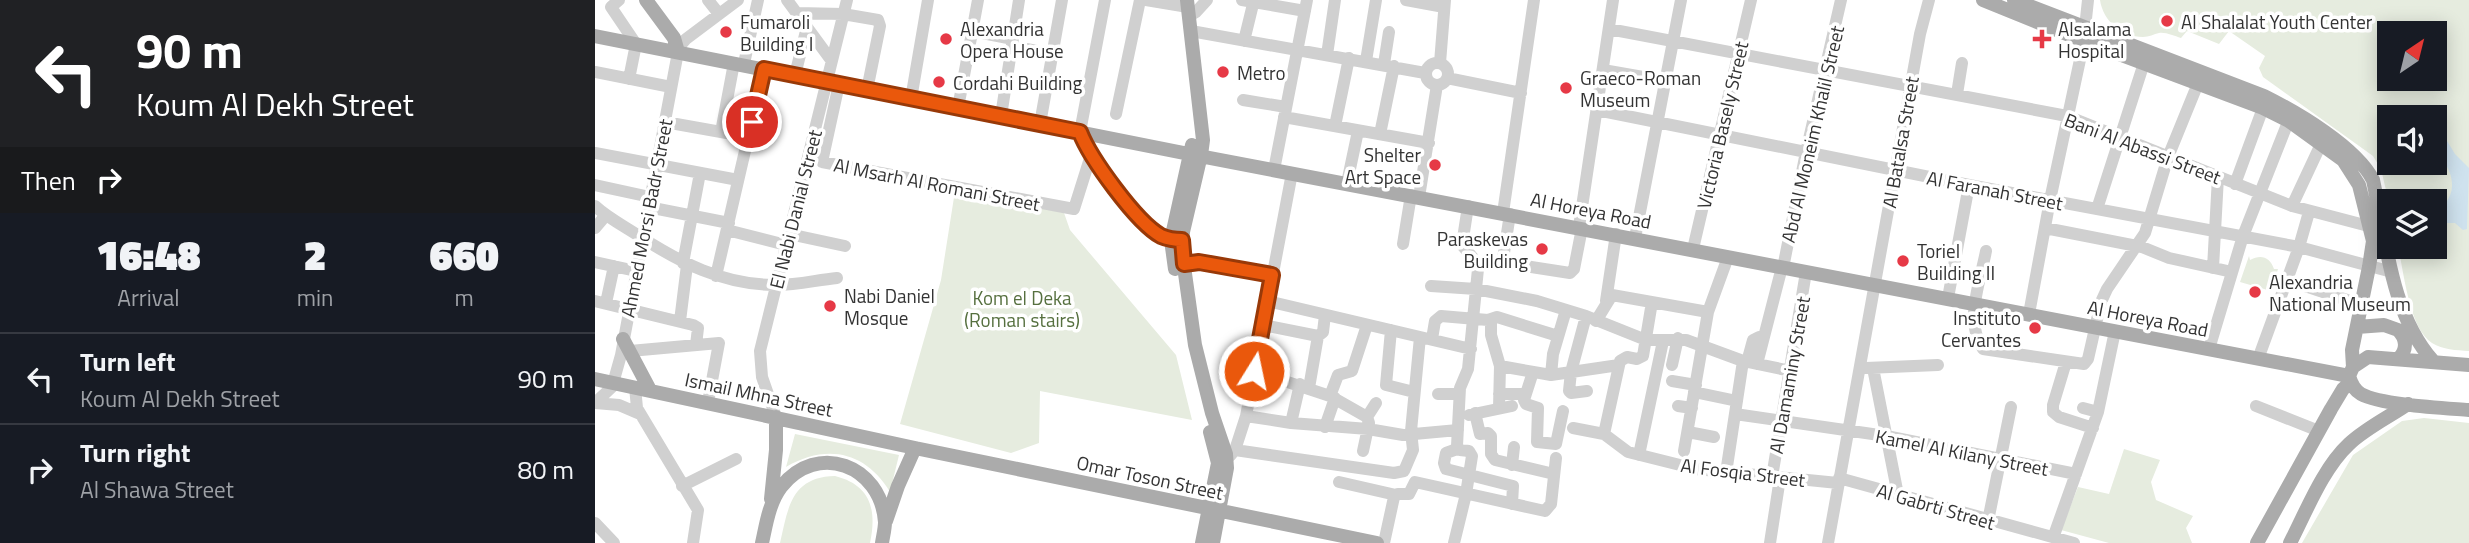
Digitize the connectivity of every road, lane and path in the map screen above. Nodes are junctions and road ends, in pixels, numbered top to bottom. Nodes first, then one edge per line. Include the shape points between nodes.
1 (619, 0) edge
2 (708, 0) edge
3 (738, 0) edge
4 (758, 0) edge
5 (787, 0) edge
6 (846, 0) edge
7 (928, 0) edge
8 (978, 0) edge
9 (1020, 0) edge
10 (1062, 0) edge
11 (1105, 0) edge
12 (1140, 0) edge
13 (1146, 0) edge
14 (1207, 0) edge
15 (1335, 0) edge
16 (1376, 0) edge
17 (1406, 0) edge
18 (1534, 0) edge
19 (1613, 0) edge
20 (1681, 0) edge
21 (1751, 0) edge
22 (1841, 0) edge
23 (1929, 0) edge
24 (1983, 0) edge
25 (2014, 0) edge
26 (2088, 0) edge
27 (1250, 1) edge
28 (653, 2) edge
29 (1444, 4) edge
30 (1306, 6) edge
31 (797, 13) junction
32 (719, 14) junction
33 (843, 14) junction
34 (1188, 14) edge
35 (754, 21) junction
36 (777, 25) dead end
37 (807, 27) junction
38 (1609, 29) junction
39 (972, 31) junction
40 (1389, 32) dead end
41 (2084, 34) junction
42 (595, 36) edge
43 (1244, 41) junction
44 (1673, 41) junction
45 (1012, 43) junction
46 (636, 44) junction
47 (1297, 49) junction
48 (678, 50) junction
49 (1739, 53) junction
50 (1052, 54) junction
51 (1328, 55) junction
52 (1349, 58) junction
53 (831, 60) junction
54 (739, 61) junction
55 (1366, 61) junction
56 (1440, 63) junction
57 (1962, 63) dead end
58 (2144, 63) junction
59 (1389, 65) junction
60 (764, 69) junction
61 (1602, 70) junction
62 (1826, 70) junction
63 (595, 72) edge
64 (1426, 73) junction
65 (795, 75) junction
66 (2201, 78) junction
67 (629, 79) junction
68 (1442, 81) junction
69 (1666, 81) junction
70 (832, 82) junction
71 (1911, 86) junction
72 (671, 88) junction
73 (867, 90) junction
74 (1521, 93) junction
75 (1957, 94) junction
76 (911, 99) junction
77 (1243, 100) dead end
78 (958, 108) junction
79 (2263, 108) junction
80 (1597, 110) junction
81 (1285, 112) junction
82 (1116, 114) dead end
83 (1000, 116) junction
84 (2067, 116) junction
85 (2291, 116) junction
86 (665, 122) junction
87 (1658, 122) junction
88 (1040, 124) junction
89 (1335, 127) junction
90 (1358, 131) junction
91 (721, 132) junction
92 (1080, 132) junction
93 (1380, 134) junction
94 (1719, 135) junction
95 (749, 137) junction
96 (2120, 138) junction
97 (1429, 144) junction
98 (2321, 144) junction
99 (1806, 152) junction
100 (595, 153) edge
101 (1091, 155) junction
102 (1195, 155) junction
103 (2168, 157) junction
104 (656, 164) junction
105 (1274, 170) junction
106 (1896, 171) junction
107 (699, 173) junction
108 (1291, 173) junction
109 (2218, 177) junction
110 (738, 180) junction
111 (1347, 183) junction
112 (2235, 184) junction
113 (595, 185) edge
114 (1969, 185) junction
115 (2259, 194) junction
116 (1415, 196) junction
117 (2050, 200) junction
118 (649, 202) junction
119 (595, 206) edge
120 (1468, 206) junction
121 (2292, 206) junction
122 (2098, 209) junction
123 (2309, 212) junction
124 (1506, 213) junction
125 (606, 215) junction
126 (692, 216) junction
127 (2149, 219) junction
128 (728, 226) junction
129 (1581, 227) junction
130 (595, 228) edge
131 (2377, 228) junction
132 (2045, 229) junction
133 (2215, 231) junction
134 (1616, 234) junction
135 (2243, 236) junction
136 (642, 238) junction
137 (1635, 238) junction
138 (787, 240) junction
139 (1177, 240) junction
140 (1403, 244) dead end
141 (845, 246) dead end
142 (2138, 246) junction
143 (2299, 247) junction
144 (1693, 249) junction
145 (1986, 251) dead end
146 (1728, 257) junction
147 (2388, 259) edge
148 (595, 262) edge
149 (685, 264) junction
150 (614, 266) junction
151 (1179, 266) junction
152 (2369, 267) junction
153 (1782, 268) junction
154 (2213, 268) junction
155 (636, 271) junction
156 (1806, 272) junction
157 (2232, 272) junction
158 (2392, 272) junction
159 (1272, 275) junction
160 (716, 276) junction
161 (837, 278) dead end
162 (2287, 280) junction
163 (1873, 284) junction
164 (777, 286) junction
165 (1431, 286) dead end
166 (1476, 289) junction
167 (1512, 296) junction
168 (1948, 298) junction
169 (601, 302) edge
170 (1267, 302) junction
171 (1606, 302) junction
172 (1651, 302) junction
173 (1976, 304) junction
174 (2362, 305) junction
175 (628, 309) junction
176 (1566, 310) junction
177 (1708, 312) junction
178 (2029, 314) junction
179 (1325, 315) junction
180 (1474, 319) junction
181 (1491, 319) junction
182 (1591, 319) junction
183 (1506, 320) junction
184 (680, 321) junction
185 (1367, 325) junction
186 (1263, 326) junction
187 (2095, 327) junction
188 (2357, 327) junction
189 (1391, 330) junction
190 (2115, 331) junction
191 (1318, 336) junction
192 (1558, 336) junction
193 (1426, 338) junction
194 (1678, 338) junction
195 (1646, 340) junction
196 (1663, 341) junction
197 (627, 345) junction
198 (696, 345) junction
199 (1702, 346) junction
200 (1471, 349) junction
201 (2209, 349) junction
202 (2089, 355) junction
203 (2399, 358) junction
204 (2109, 359) junction
205 (2258, 359) junction
206 (2433, 361) junction
207 (1749, 362) junction
208 (2066, 362) junction
209 (1619, 365) junction
210 (1672, 365) dead end
211 (1938, 365) dead end
212 (2469, 365) edge
213 (1500, 366) junction
214 (1873, 368) junction
215 (1859, 369) junction
216 (1254, 371) junction
217 (1791, 371) junction
218 (1533, 372) junction
219 (1571, 372) junction
220 (1551, 375) junction
221 (2351, 375) junction
222 (595, 379) edge
223 (1672, 381) dead end
224 (614, 383) junction
225 (1304, 386) junction
226 (642, 389) junction
227 (1695, 389) junction
228 (1415, 391) junction
229 (1587, 391) dead end
230 (1438, 394) dead end
231 (1459, 394) junction
232 (1499, 394) junction
233 (1526, 394) junction
234 (1333, 397) junction
235 (708, 402) junction
236 (595, 403) edge
237 (1376, 403) dead end
238 (2408, 404) junction
239 (1678, 405) dead end
240 (2256, 406) dead end
241 (2011, 407) dead end
242 (1692, 408) junction
243 (1736, 408) junction
244 (2083, 408) dead end
245 (2469, 410) edge
246 (1563, 411) dead end
247 (2098, 412) junction
248 (640, 414) junction
249 (1475, 414) junction
250 (1246, 416) junction
251 (776, 417) junction
252 (1781, 422) junction
253 (1291, 423) junction
254 (1368, 423) junction
255 (1458, 423) junction
256 (1325, 427) junction
257 (1573, 428) dead end
258 (2093, 428) junction
259 (1848, 431) junction
260 (2319, 431) junction
261 (1688, 432) junction
262 (1605, 434) junction
263 (1886, 436) junction
264 (1714, 437) dead end
265 (1416, 442) junction
266 (1514, 447) dead end
267 (915, 448) junction
268 (1457, 449) junction
269 (1363, 451) dead end
270 (1684, 451) dead end
271 (1639, 455) junction
272 (1227, 457) junction
273 (1556, 458) dead end
274 (736, 459) dead end
275 (2001, 459) junction
276 (1512, 465) junction
277 (1726, 473) junction
278 (1554, 474) junction
279 (2076, 474) junction
280 (1469, 477) junction
281 (1776, 477) junction
282 (1838, 481) junction
283 (1339, 482) dead end
284 (682, 486) junction
285 (1466, 494) junction
286 (1395, 495) junction
287 (1898, 495) junction
288 (1512, 504) junction
289 (770, 509) junction
290 (1214, 510) junction
291 (1989, 521) junction
292 (885, 523) junction
293 (596, 525) edge
294 (2053, 538) junction
295 (614, 543) edge
296 (693, 543) edge
297 (762, 543) edge
298 (882, 543) edge
299 (1202, 543) edge
300 (1213, 543) edge
301 (1377, 543) edge
302 (1384, 543) edge
303 (1454, 543) edge
304 (1770, 543) edge
305 (1828, 543) edge
306 (2074, 543) edge
307 (2257, 543) edge
308 (2290, 543) edge

1 - 46 street via 611,7
2 - 32 street
3 - 32 street
4 - 35 street
5 - 31 street
6 - 33 street, El Nabi Danial Street
7 - 76 street
8 - 39 street
9 - 45 street
10 - 50 street
11 - 92 street
12 - 82 street
13 - 34 street
14 - 34 street
15 - 51 street
16 - 55 street
17 - 29 street
18 - 74 street
19 - 38 street
20 - 44 street
21 - 49 street, Victoria Basely Street
22 - 62 street, Abd Al Moneim Khalil Street
23 - 71 street, Al Batalsa Street
24 - 41 main road
25 - 41 main road
26 - 41 street
27 - 30 street
27 - 43 street
28 - 48 main road
29 - 56 street
30 - 47 street
31 - 33 street
31 - 37 street
32 - 48 street via 686,38
33 - 53 street, El Nabi Danial Street
33 - 73 street via 878,20 880,26
34 - 43 street
34 - 102 main road via 1201,132
35 - 36 street
35 - 54 street
37 - 53 street
37 - 65 street
38 - 44 street, Bani Al Abassi Street
38 - 61 street
39 - 45 street
39 - 78 street
40 - 59 street
41 - 58 main road
41 - 66 main road
41 - 84 street
42 - 46 main road, Al Horeya Road
43 - 47 street
44 - 49 street, Bani Al Abassi Street
44 - 69 street
45 - 50 street
45 - 83 street
46 - 48 main road, Al Horeya Road
46 - 67 street
47 - 51 street
47 - 81 street
48 - 54 main road, Al Horeya Road
48 - 72 street, Ahmed Morsi Badr Street
49 - 62 street, Bani Al Abassi Street
49 - 94 street, Victoria Basely Street
50 - 88 street
51 - 52 street
52 - 55 street
52 - 89 street
53 - 70 street, El Nabi Danial Street
54 - 60 main road, Al Horeya Road
54 - 91 street
55 - 59 street
56 - 64 street via 1429,66
56 - 68 street via 1446,69
57 - 75 street
58 - 66 main road
58 - 96 street
59 - 64 street
59 - 93 street
60 - 65 main road, Al Horeya Road
60 - 95 street
61 - 69 street
61 - 80 street
62 - 71 street, Bani Al Abassi Street
62 - 99 street, Abd Al Moneim Khalil Street
63 - 67 street
64 - 68 street via 1427,80
65 - 70 main road, Al Horeya Road
66 - 79 main road
66 - 85 main road via 2264,96
66 - 103 street
67 - 72 street
68 - 74 street
68 - 97 street
69 - 87 street
70 - 73 main road, Al Horeya Road
70 - 101 street, Al Msarh Al Romani Street via 822,162 1074,209
70 - 138 street, El Nabi Danial Street
71 - 75 street, Bani Al Abassi Street
71 - 106 street, Al Batalsa Street
72 - 86 street, Ahmed Morsi Badr Street
73 - 76 main road, Al Horeya Road
74 - 124 street
75 - 84 street, Bani Al Abassi Street
76 - 78 main road, Al Horeya Road
77 - 81 street
78 - 83 main road, Al Horeya Road
79 - 85 main road
79 - 112 street
80 - 87 street, Al Faranah Street
80 - 129 street
81 - 89 street
81 - 105 street
83 - 88 main road, Al Horeya Road
84 - 96 street, Bani Al Abassi Street
84 - 117 street
85 - 98 main road
85 - 115 street
85 - 131 main road via 2351,152 2367,169
86 - 91 street
86 - 104 street, Ahmed Morsi Badr Street
87 - 94 street, Al Faranah Street
87 - 137 street
88 - 92 main road, Al Horeya Road
89 - 90 street
90 - 93 street
90 - 111 street
91 - 95 street
92 - 101 street
92 - 102 main road, Al Horeya Road
93 - 97 street
94 - 99 street, Al Faranah Street
94 - 144 street, Victoria Basely Street
95 - 110 street
96 - 103 street, Bani Al Abassi Street
96 - 122 street
97 - 116 street
98 - 121 street
98 - 131 main road via 2355,176
99 - 106 street, Al Faranah Street
99 - 153 street, Abd Al Moneim Khalil Street
100 - 104 street
101 - 139 street via 1138,216 1160,235
102 - 105 main road, Al Horeya Road
102 - 139 main road
103 - 109 street, Bani Al Abassi Street
103 - 127 street
104 - 107 street
104 - 118 street, Ahmed Morsi Badr Street
105 - 108 main road, Al Horeya Road
106 - 114 street, Al Faranah Street
106 - 163 street, Al Batalsa Street
107 - 110 street
107 - 126 street
108 - 111 main road, Al Horeya Road
108 - 159 street
109 - 112 street, Bani Al Abassi Street
109 - 133 street
110 - 128 street
111 - 116 main road, Al Horeya Road
112 - 115 street, Bani Al Abassi Street
113 - 118 street
114 - 117 street, Al Faranah Street
114 - 168 street
115 - 121 street, Bani Al Abassi Street
115 - 135 street
116 - 120 main road, Al Horeya Road
116 - 140 street
117 - 122 street, Al Faranah Street
117 - 132 street
118 - 126 street
118 - 136 street, Ahmed Morsi Badr Street
119 - 125 street
120 - 124 main road, Al Horeya Road
120 - 166 street via 1462,245 1476,263
121 - 123 street, Bani Al Abassi Street
122 - 127 street, Al Faranah Street
123 - 131 street, Bani Al Abassi Street
123 - 143 street
124 - 129 main road, Al Horeya Road
124 - 129 street via 1506,263 1570,274
125 - 130 street
125 - 136 street
126 - 128 street
126 - 149 street
127 - 133 street, Al Faranah Street
127 - 142 street
128 - 138 street
128 - 160 street
129 - 134 main road, Al Horeya Road
131 - 152 main road
132 - 142 street
132 - 178 street
133 - 135 street, Al Faranah Street
133 - 154 street
134 - 137 main road, Al Horeya Road
134 - 171 street
135 - 143 street, Al Faranah Street
135 - 157 street
136 - 149 street
136 - 155 street, Ahmed Morsi Badr Street
137 - 144 main road, Al Horeya Road
138 - 141 street
138 - 164 street, El Nabi Danial Street
139 - 151 main road
142 - 154 street
142 - 187 street via 2107,289
143 - 152 street, Al Faranah Street
143 - 162 street
144 - 146 main road, Al Horeya Road
145 - 173 street
146 - 153 main road, Al Horeya Road
146 - 177 street
147 - 158 main road
148 - 150 street
149 - 160 street
149 - 184 street
150 - 155 street
150 - 169 street
151 - 159 street via 1199,262
151 - 272 main road via 1190,335
152 - 158 street, Al Faranah Street
152 - 174 main road
153 - 156 main road, Al Horeya Road
153 - 207 street, Abd Al Moneim Khalil Street via 1763,339
154 - 157 street
155 - 175 street, Ahmed Morsi Badr Street
156 - 163 main road, Al Horeya Road
156 - 217 street, Al Damaminy Street
157 - 201 street
158 - 206 main road via 2409,327
159 - 170 street
160 - 164 street
161 - 164 street
162 - 174 street
162 - 205 street
163 - 168 main road, Al Horeya Road
163 - 215 street, Al Batalsa Street
164 - 251 street, El Nabi Danial Street via 760,351 762,377
165 - 166 street
166 - 167 street
166 - 180 street
167 - 176 street
167 - 183 street
168 - 173 main road, Al Horeya Road
169 - 175 street
170 - 179 street
170 - 186 street
171 - 172 street via 1612,295
171 - 182 street
172 - 177 street
172 - 195 street
173 - 178 main road, Al Horeya Road
173 - 208 street via 1973,326 1983,349
174 - 188 main road
175 - 184 street
175 - 197 street, Ahmed Morsi Badr Street
176 - 182 street
176 - 192 street
177 - 199 street
178 - 187 main road, Al Horeya Road
179 - 185 street
179 - 191 street
180 - 181 street
180 - 193 street via 1438,317
180 - 200 street
181 - 183 street
181 - 213 street
182 - 195 street
182 - 219 street
183 - 192 street
184 - 198 street via 697,326
185 - 189 street
185 - 234 street via 1352,371 1338,375
186 - 191 street
186 - 216 street
187 - 190 main road, Al Horeya Road
187 - 202 street
188 - 203 main road via 2384,325 2398,330 2405,342
188 - 221 main road
189 - 193 street
189 - 228 street via 1386,385
190 - 201 main road, Al Horeya Road
190 - 204 street
191 - 225 street
192 - 220 street
193 - 200 street
193 - 228 street
194 - 196 street
194 - 199 street
194 - 210 street
195 - 196 street
195 - 209 street via 1640,359 1627,357
196 - 271 street
197 - 198 street
197 - 224 street, Ahmed Morsi Badr Street
197 - 226 main road
198 - 235 street via 719,343
199 - 207 street
199 - 227 street
200 - 231 street
201 - 205 main road, Al Horeya Road
202 - 204 street
202 - 208 street via 2084,364
203 - 206 main road
203 - 221 main road via 2368,357
204 - 247 street
205 - 221 main road, Al Horeya Road
206 - 212 main road
207 - 217 street
207 - 243 street, Abd Al Moneim Khalil Street
208 - 258 street via 2053,412
209 - 219 street
209 - 262 street
211 - 214 street
213 - 218 street
213 - 232 street
214 - 215 street
214 - 263 street
215 - 259 street, Al Batalsa Street
216 - 225 street
216 - 250 street
217 - 252 street, Al Damaminy Street
218 - 220 street
218 - 233 street
219 - 220 street
219 - 229 street via 1569,392
221 - 238 main road via 2356,390 2364,396
221 - 260 main road
222 - 224 main road, Ismail Mhna Street
223 - 227 street, Kamel Al Kilany Street
224 - 226 main road, Ismail Mhna Street
224 - 236 street
225 - 234 street
225 - 253 street
226 - 235 main road, Ismail Mhna Street
226 - 248 street via 634,397
227 - 242 street
227 - 243 street, Kamel Al Kilany Street
228 - 265 street
230 - 231 street
231 - 255 street
232 - 233 street
232 - 249 street via 1506,407
233 - 246 street via 1526,404 1538,408 1536,440 1557,442
234 - 254 street
234 - 256 street
235 - 251 main road, Ismail Mhna Street
236 - 248 street via 619,405
237 - 254 street
238 - 245 main road
238 - 308 main road via 2357,438 2334,461
239 - 242 street
240 - 260 street
241 - 275 street
242 - 261 street
243 - 252 street, Kamel Al Kilany Street
243 - 277 street, Abd Al Moneim Khalil Street
244 - 247 street
247 - 258 street
248 - 284 street
249 - 255 street
249 - 276 street via 1480,434 1491,436 1492,457
250 - 253 street
250 - 272 street
251 - 267 main road, Ismail Mhna Street
251 - 289 main road
252 - 259 street, Kamel Al Kilany Street
252 - 281 street, Al Damaminy Street
253 - 256 street
254 - 256 street
254 - 265 street
254 - 269 street
255 - 265 street
255 - 268 street
257 - 262 street, Al Fosqia Street
258 - 279 street
259 - 263 street, Kamel Al Kilany Street
259 - 282 street, Al Batalsa Street
260 - 307 main road
261 - 264 street
261 - 270 street
262 - 271 street, Al Fosqia Street via 1623,450
263 - 275 street, Kamel Al Kilany Street
263 - 287 street
265 - 272 street via 1400,473
266 - 276 street
267 - 290 main road, Omar Toson Street
267 - 292 main road
268 - 280 street via 1471,453
268 - 280 street via 1447,452 1444,466
271 - 277 street, Al Fosqia Street
272 - 290 main road
273 - 278 street
274 - 284 street
275 - 279 street, Kamel Al Kilany Street
275 - 291 street
276 - 278 street
277 - 281 street, Al Fosqia Street
278 - 288 street via 1551,504 1545,511
279 - 294 street
280 - 285 street
280 - 288 street via 1513,486
281 - 282 street, Al Fosqia Street
281 - 304 street, Al Damaminy Street
282 - 287 street, Al Gabrti Street
282 - 305 street, Al Batalsa Street
283 - 286 street
284 - 296 street via 699,513
285 - 286 street via 1418,482 1407,496
285 - 288 street
285 - 303 street
286 - 302 street
287 - 291 street, Al Gabrti Street
289 - 292 main road via 792,475 818,462 832,462 868,481
289 - 297 main road
290 - 299 main road
290 - 300 main road
290 - 301 main road, Omar Toson Street
291 - 294 street, Al Gabrti Street
292 - 298 main road
293 - 295 street
294 - 306 street, Al Gabrti Street

